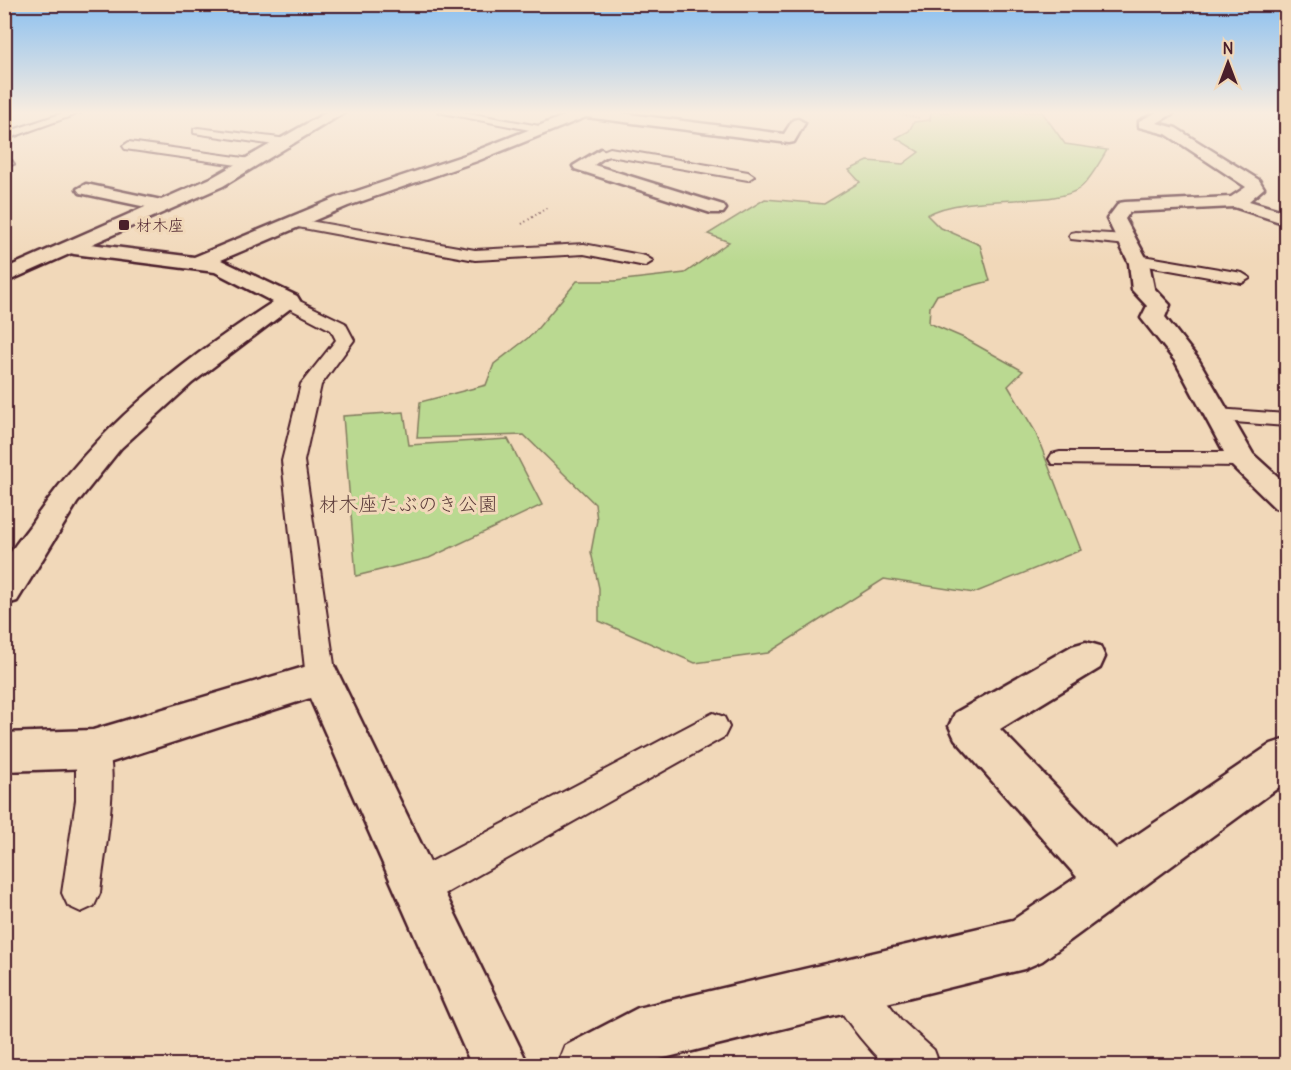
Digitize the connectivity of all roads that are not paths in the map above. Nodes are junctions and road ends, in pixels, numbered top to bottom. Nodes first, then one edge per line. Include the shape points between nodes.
1 (237, 162) edge
2 (254, 162) edge
3 (456, 162) edge
4 (588, 162) edge
5 (667, 162) edge
6 (1218, 162) edge
7 (251, 164) junction
8 (748, 176) dead end
9 (86, 189) dead end
10 (1235, 202) junction
11 (165, 206) junction
12 (717, 209) dead end
13 (1287, 218) edge
14 (292, 222) junction
15 (1076, 236) dead end
16 (1127, 240) junction
17 (74, 248) junction
18 (1137, 260) junction
19 (645, 261) dead end
20 (196, 263) junction
21 (4, 277) edge
22 (1242, 278) dead end
23 (289, 301) junction
24 (1216, 415) junction
25 (1287, 420) edge
26 (1060, 459) dead end
27 (1241, 459) junction
28 (1287, 501) edge
29 (15, 558) edge
30 (4, 592) edge
31 (1086, 657) dead end
32 (321, 678) junction
33 (713, 727) dead end
34 (93, 749) junction
35 (4, 752) edge
36 (1287, 758) edge
37 (1113, 881) junction
38 (419, 888) junction
39 (81, 893) dead end
40 (848, 985) junction
41 (501, 1065) edge
42 (585, 1065) edge
43 (918, 1065) edge

1 - 7 lane
2 - 7 street
3 - 14 street
4 - 12 street via 581,166
5 - 8 lane
6 - 10 street via 1255,189
7 - 11 street
9 - 11 street
10 - 13 street
10 - 16 street via 1125,207 1116,219
11 - 17 street
14 - 19 lane via 475,255 584,249
14 - 20 street
15 - 16 lane
16 - 18 street
17 - 20 street
17 - 21 street
18 - 22 lane
18 - 24 street via 1143,290 1159,305 1153,318 1186,359
20 - 23 street via 220,266
23 - 29 street via 236,336 142,413 88,467
23 - 32 lane via 339,327 345,340 311,384 293,462
24 - 25 lane
24 - 27 street
26 - 27 lane
27 - 28 street
29 - 30 street
31 - 37 street via 970,726
32 - 34 street
32 - 38 street
33 - 38 lane
34 - 35 street
34 - 39 lane via 93,800
36 - 37 street
37 - 40 street via 1024,943
38 - 41 street
40 - 42 street via 638,1036
40 - 43 lane via 886,1035

